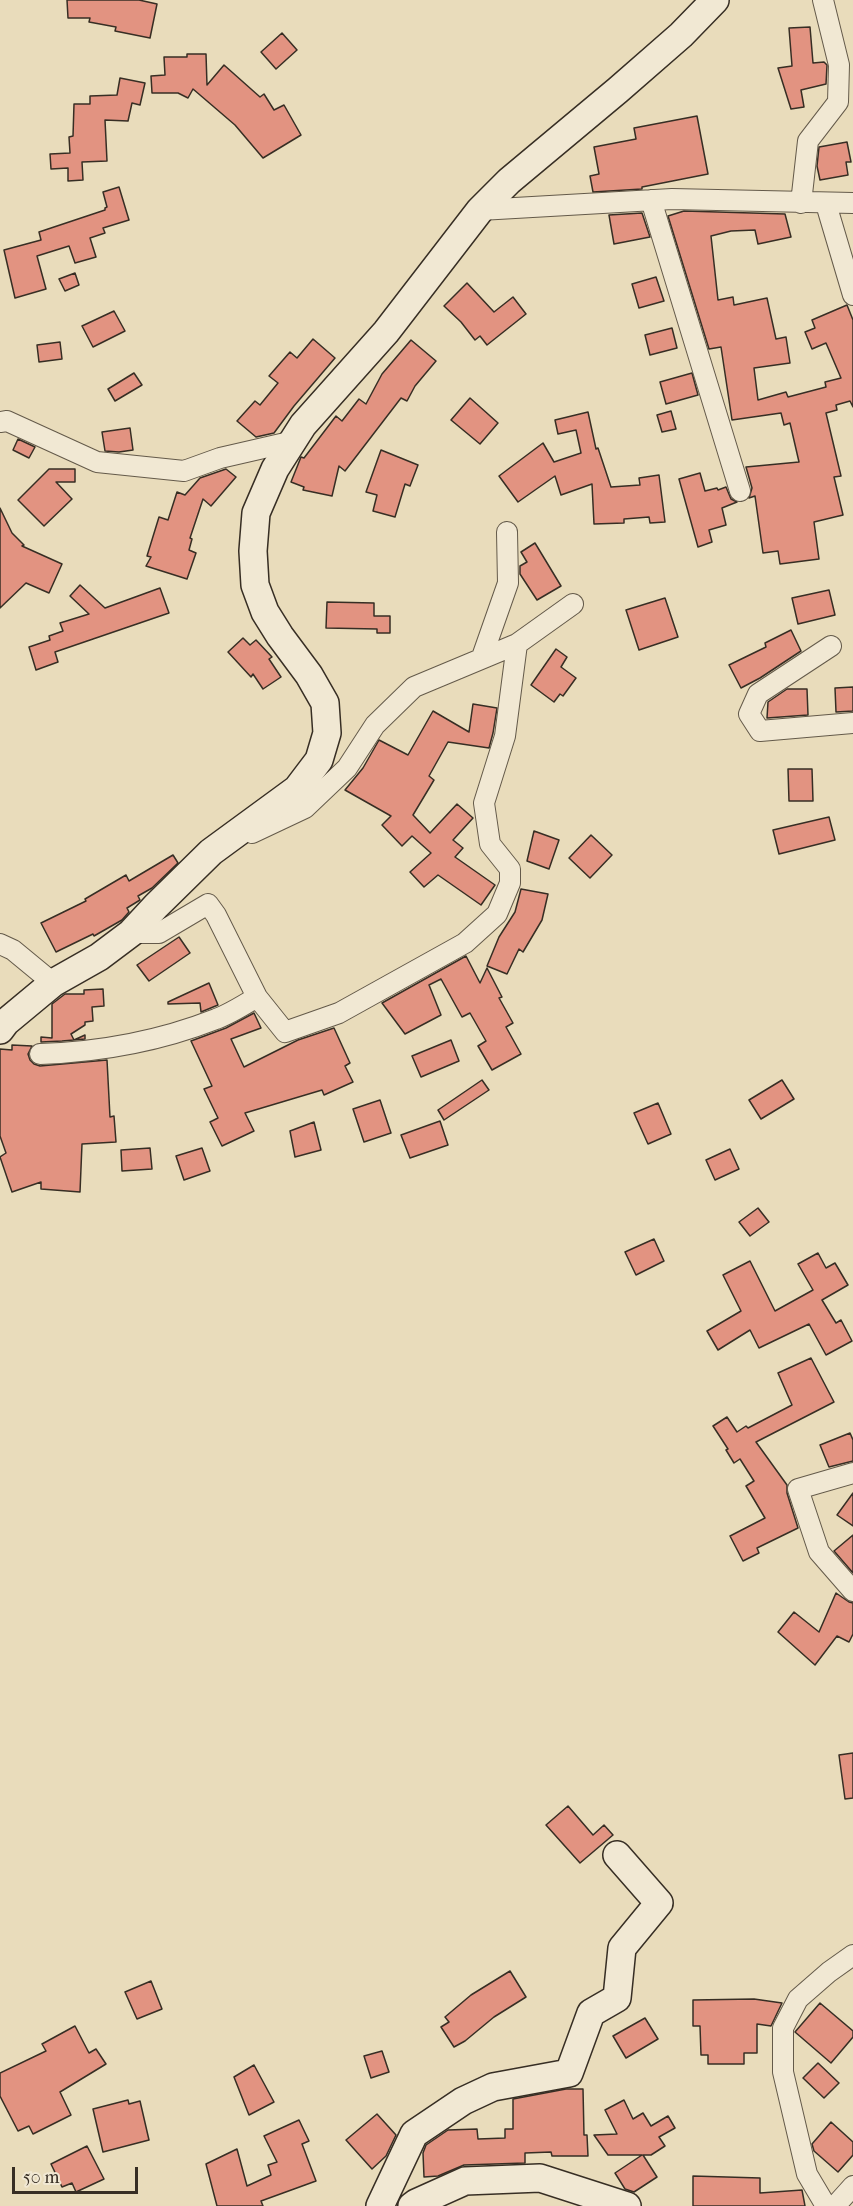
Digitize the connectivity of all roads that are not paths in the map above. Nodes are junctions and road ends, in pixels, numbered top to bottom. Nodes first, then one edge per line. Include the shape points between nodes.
1 (715, 0) edge
2 (823, 0) edge
3 (651, 200) junction
4 (801, 203) junction
5 (853, 203) edge
6 (826, 204) junction
7 (480, 210) junction
8 (853, 295) edge
9 (0, 422) edge
10 (294, 441) junction
11 (740, 491) dead end
12 (507, 532) dead end
13 (573, 604) dead end
14 (517, 644) junction
15 (831, 646) dead end
16 (482, 657) junction
17 (853, 723) edge
18 (211, 852) junction
19 (131, 933) junction
20 (0, 944) edge
21 (53, 983) junction
22 (257, 997) junction
23 (0, 1030) edge
24 (40, 1054) dead end
25 (853, 1473) edge
26 (853, 1591) edge
27 (617, 1855) dead end
28 (853, 1955) edge
29 (853, 2186) edge
30 (380, 2206) edge
31 (412, 2206) edge
32 (627, 2206) edge
33 (826, 2206) edge
34 (835, 2206) edge

1 - 7 main road via 681,35 508,181
2 - 4 street via 839,65 838,102 808,141
3 - 4 street
3 - 7 street
3 - 11 street
4 - 6 street
5 - 6 street
6 - 8 street
7 - 10 main road via 386,332 303,425
9 - 10 street via 7,421 97,462 184,471 220,458
10 - 18 main road via 274,469 256,513 255,585 265,612 326,703 327,733 319,760 297,789
12 - 16 street via 508,583
13 - 14 street
14 - 16 street
14 - 22 street via 505,736 484,803 490,844 510,869 510,884 497,914 465,943 339,1013 285,1032
15 - 17 street via 758,694 749,714 760,731
16 - 18 street via 414,687 375,725 347,768 305,808
18 - 19 main road
19 - 21 main road
19 - 22 street via 159,933 208,904
20 - 21 street
21 - 23 main road
22 - 24 street via 218,1019 153,1039 100,1050
25 - 26 street via 798,1489 819,1552
27 - 30 main road via 659,1903 622,1948 617,1998 591,2013 569,2073 493,2087 462,2101 414,2134
28 - 33 street via 798,1999 783,2028 783,2072 807,2174
29 - 34 street
31 - 32 main road via 465,2181 540,2178

